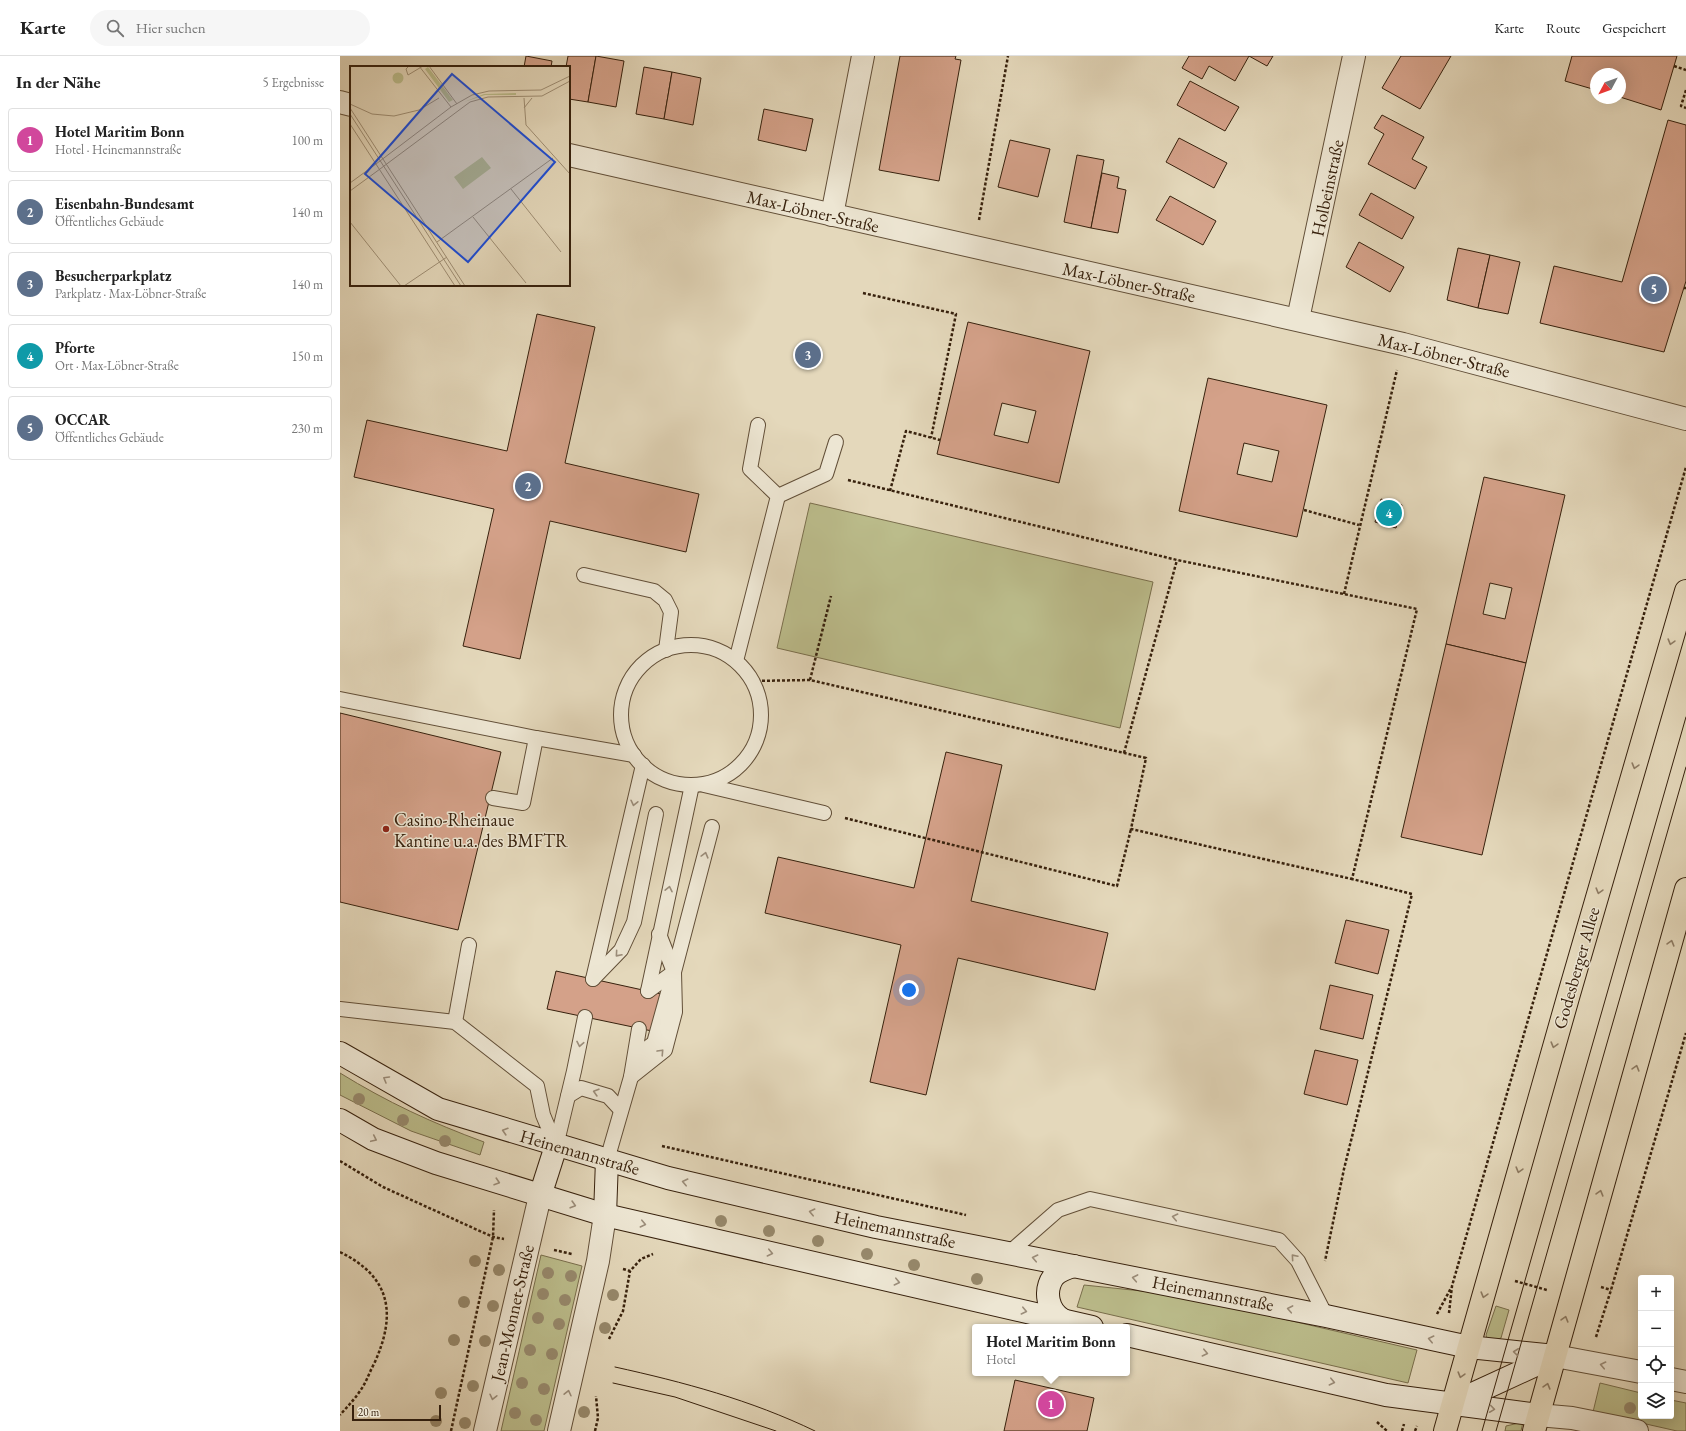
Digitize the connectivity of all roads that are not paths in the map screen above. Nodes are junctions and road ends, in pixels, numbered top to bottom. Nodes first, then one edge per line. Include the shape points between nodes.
1 (863, 56) edge
2 (1354, 56) edge
3 (340, 102) edge
4 (350, 105) edge
5 (570, 155) edge
6 (832, 215) junction
7 (1298, 319) junction
8 (1686, 419) edge
9 (758, 425) dead end
10 (836, 442) dead end
11 (778, 496) junction
12 (584, 575) dead end
13 (1686, 591) edge
14 (666, 650) junction
15 (736, 661) junction
16 (340, 699) edge
17 (536, 738) junction
18 (638, 760) junction
19 (696, 784) junction
20 (494, 798) dead end
21 (824, 813) road end
22 (656, 814) dead end
23 (712, 827) dead end
24 (1686, 889) edge
25 (659, 933) junction
26 (468, 944) dead end
27 (674, 972) junction
28 (340, 1009) edge
29 (585, 1017) dead end
30 (454, 1022) junction
31 (639, 1028) dead end
32 (340, 1053) edge
33 (635, 1057) junction
34 (631, 1077) junction
35 (568, 1096) junction
36 (621, 1110) junction
37 (340, 1120) edge
38 (556, 1146) junction
39 (607, 1160) junction
40 (540, 1196) junction
41 (605, 1215) junction
42 (1010, 1252) junction
43 (1074, 1266) junction
44 (1322, 1308) junction
45 (1063, 1320) junction
46 (1080, 1324) edge
47 (1130, 1336) edge
48 (1469, 1347) junction
49 (1555, 1356) junction
50 (1638, 1371) edge
51 (1674, 1380) edge
52 (1686, 1382) edge
53 (1453, 1403) junction
54 (1536, 1423) edge
55 (485, 1431) edge
56 (559, 1431) edge
57 (1445, 1431) edge
58 (1638, 1431) edge

1 - 6 main road
2 - 7 main road, Holbeinstraße
3 - 4 main road
5 - 6 main road, Max-Löbner-Straße
6 - 7 main road, Max-Löbner-Straße
7 - 8 main road, Max-Löbner-Straße
9 - 11 lane via 750,470
10 - 11 lane via 826,474
11 - 15 lane
12 - 14 lane via 654,591 665,600 670,612
13 -> 48 main road, Godesberger Allee
14 - 15 lane via 697,645 709,647
14 - 18 lane via 643,664 634,674 623,700 624,734
15 - 19 lane via 752,681 760,700 758,737 743,763 733,771 719,779
16 - 17 lane
17 - 18 lane
17 - 20 lane via 523,804
18 - 19 lane via 663,779
18 - 22 lane via 593,979 621,950 634,922
19 - 21 lane
25 -> 19 lane
27 -> 23 lane
49 -> 24 main road
25 - 27 lane
25 - 27 lane via 648,991
26 - 30 lane
27 - 33 lane via 654,1043
34 -> 27 lane via 665,1050 675,1012
28 - 30 lane
29 -> 35 lane
30 - 38 lane via 537,1086 544,1115
31 - 33 lane
38 -> 32 main road, Heinemannstraße via 438,1109
33 - 34 lane
34 - 36 lane
36 -> 35 lane via 608,1096 581,1088
35 - 38 lane
36 - 39 lane
37 -> 40 main road via 373,1139 436,1163
38 - 39 main road, Heinemannstraße
38 - 40 main road, Jean-Monnet-Straße
39 - 41 main road
42 -> 39 main road, Heinemannstraße via 876,1227 668,1178
40 -> 41 main road
40 -> 55 main road, Jean-Monnet-Straße
41 -> 45 main road
56 -> 41 main road via 598,1261
43 -> 42 main road, Heinemannstraße
44 -> 42 lane via 1298,1261 1279,1240 1090,1199 1058,1210
44 -> 43 main road, Heinemannstraße
43 - 45 main road via 1054,1276 1050,1285 1049,1303 1056,1316
48 -> 44 main road, Heinemannstraße
45 - 46 main road
47 -> 53 main road via 1386,1395
49 -> 48 main road
48 -> 53 main road, Godesberger Allee
50 -> 49 main road
49 - 53 main road
54 -> 49 main road
51 - 52 main road
53 -> 54 main road
53 - 57 main road, Godesberger Allee
54 - 58 main road via 1572,1418

